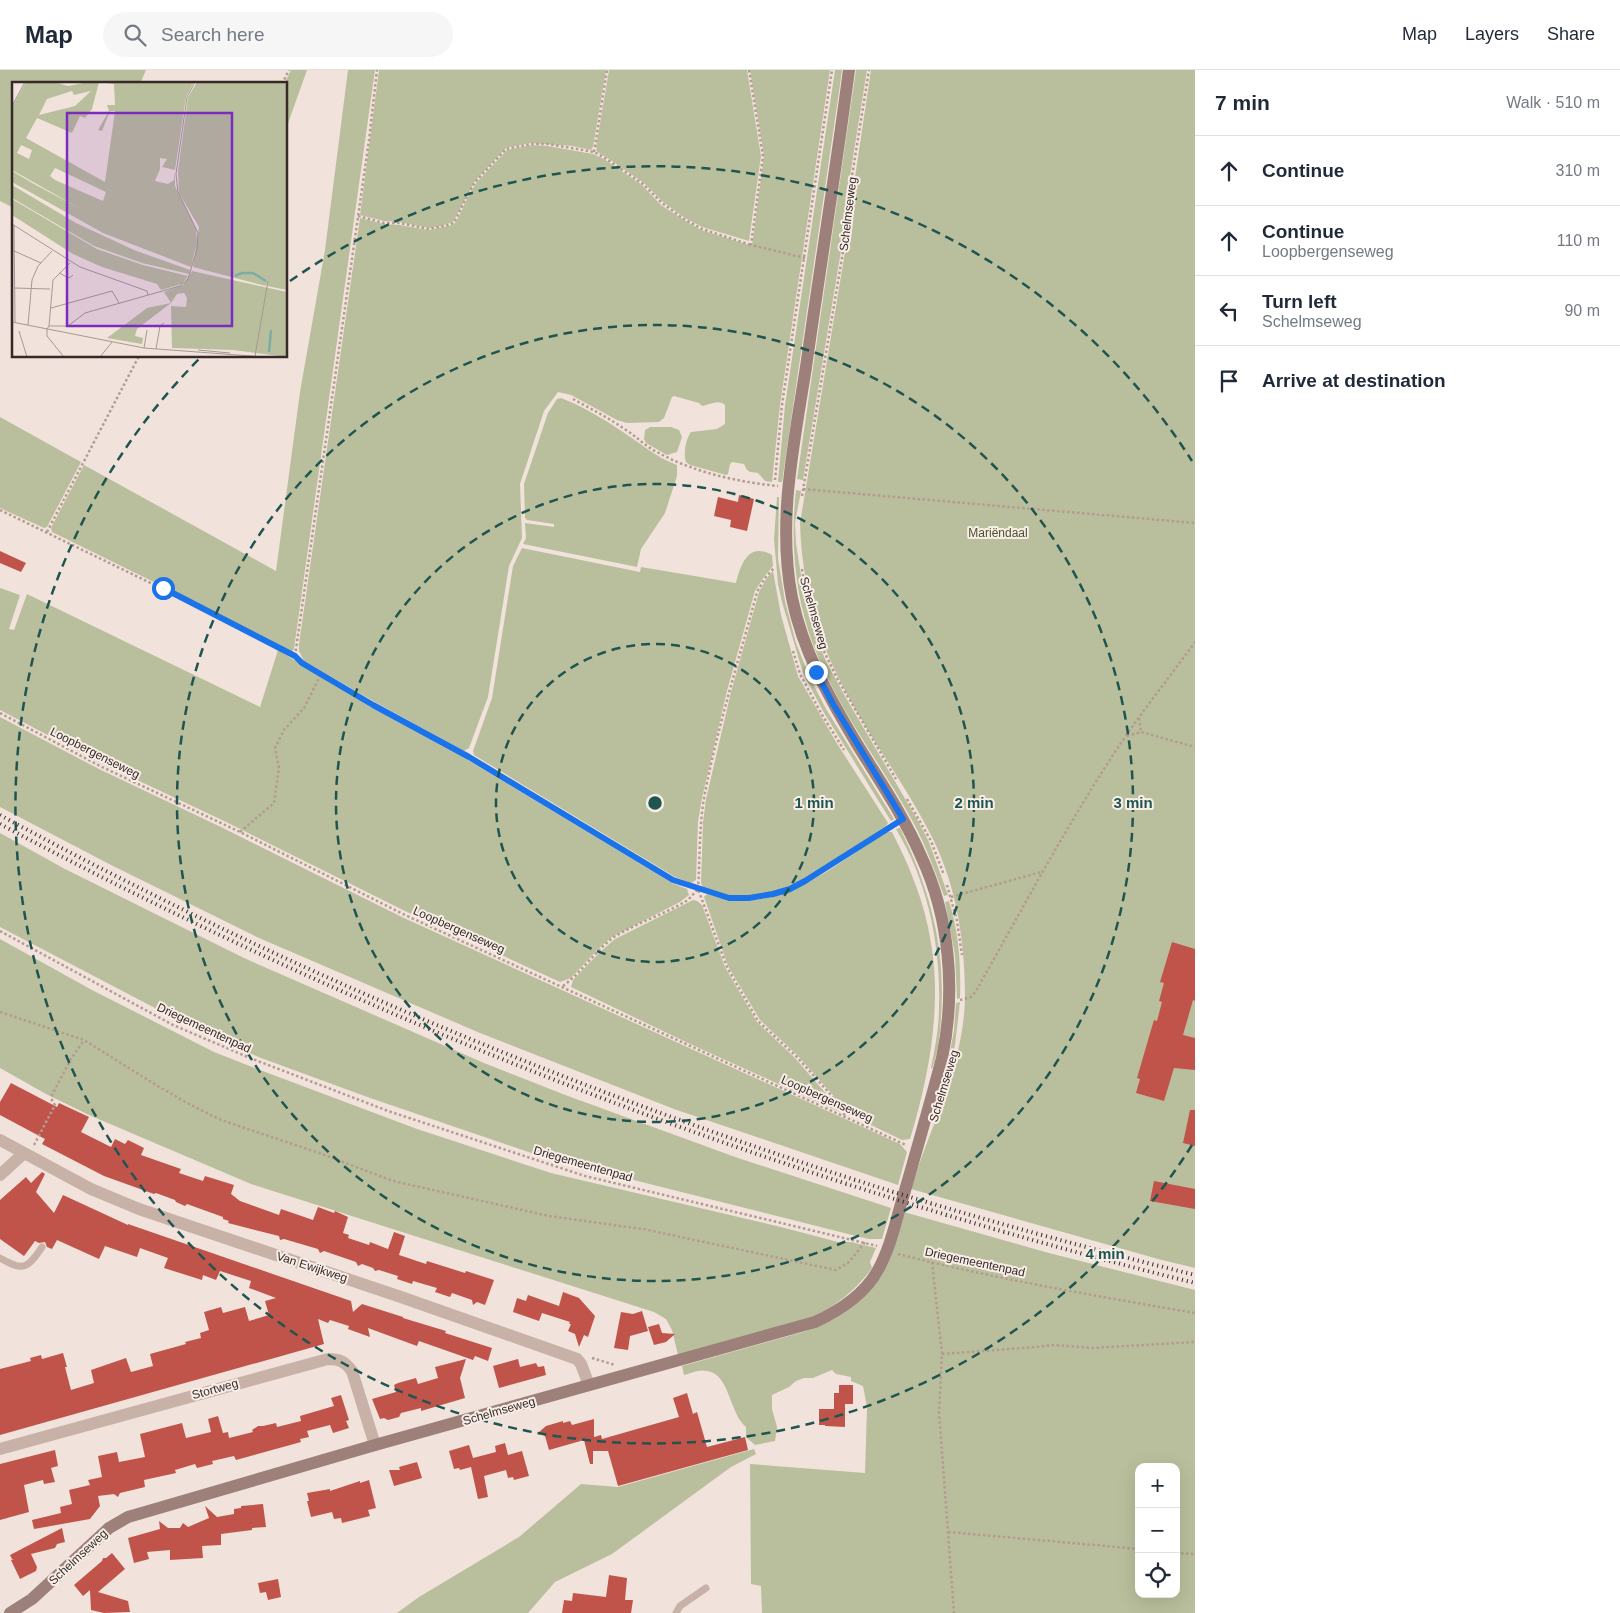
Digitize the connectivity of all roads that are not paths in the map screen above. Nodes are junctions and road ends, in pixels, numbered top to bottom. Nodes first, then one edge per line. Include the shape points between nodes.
1 (849, 70) edge
2 (0, 1140) edge
3 (26, 1154) junction
4 (0, 1175) edge
5 (42, 1247) dead end
6 (0, 1258) edge
7 (589, 1385) junction
8 (376, 1445) junction
9 (0, 1449) edge
10 (706, 1588) dead end
11 (10, 1613) edge
12 (676, 1613) edge

1 - 7 main road, Schelmseweg via 788,487 786,557 792,599 816,672 922,857 938,901 956,1005 887,1251 870,1282 836,1312 815,1322
2 - 3 street, Van Ewijkweg
3 - 4 street
3 - 7 street, Van Ewijkweg via 91,1189 139,1209 578,1360
5 - 6 lane via 26,1266 14,1266
7 - 8 main road, Schelmseweg
8 - 9 street, Stortweg via 352,1371 338,1359 328,1358
8 - 11 main road, Schelmseweg via 128,1517 109,1528 32,1599
10 - 12 lane via 680,1606

